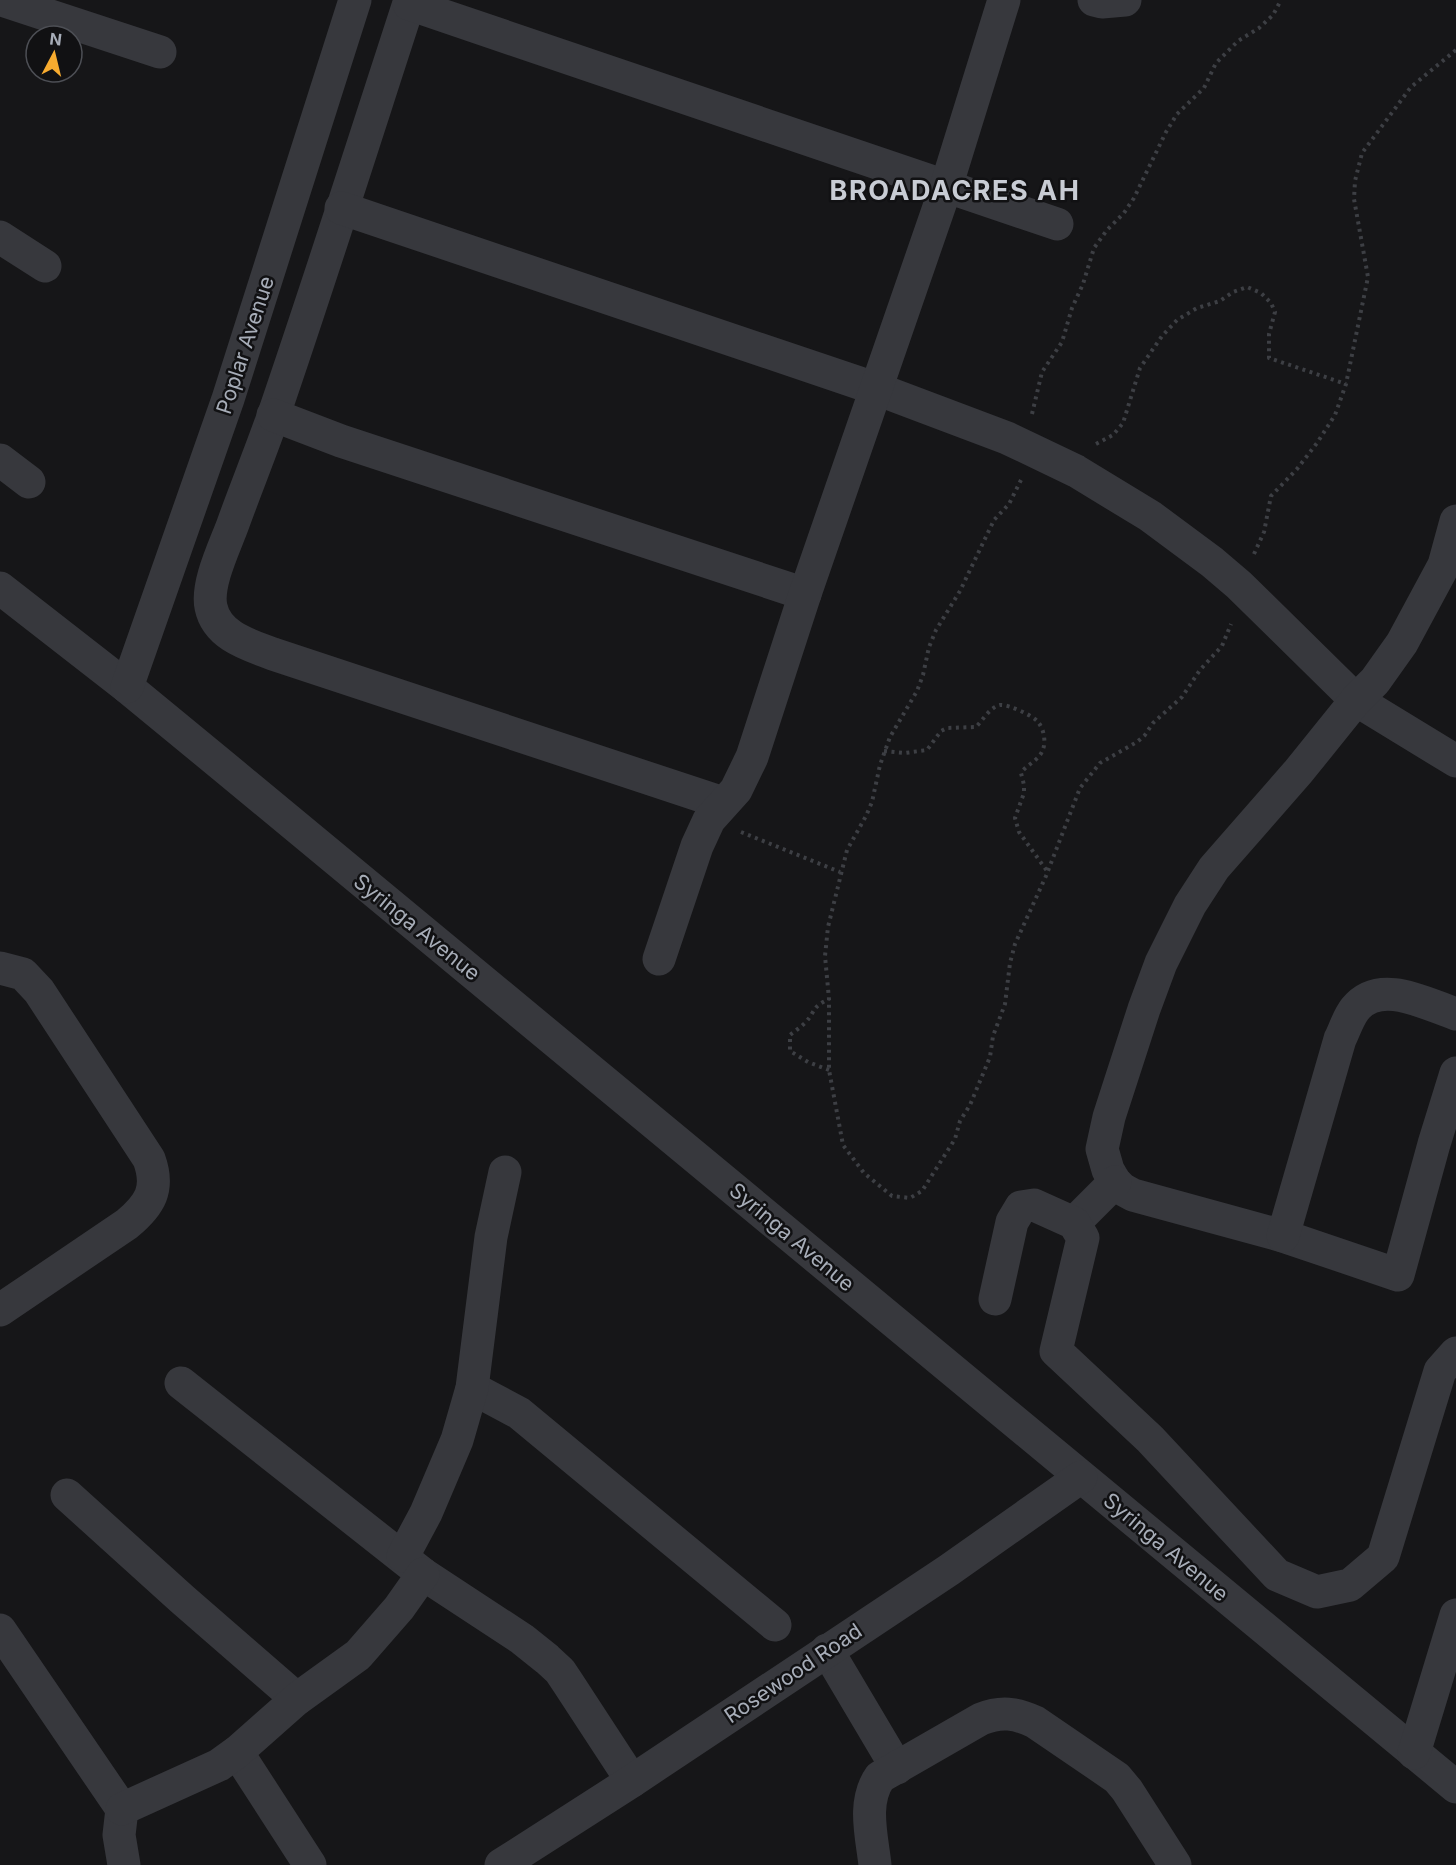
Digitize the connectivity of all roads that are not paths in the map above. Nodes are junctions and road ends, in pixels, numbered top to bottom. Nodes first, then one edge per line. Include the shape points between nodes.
1 (2, 0) edge
2 (355, 0) edge
3 (1004, 0) edge
4 (1094, 0) edge
5 (1125, 0) edge
6 (409, 2) edge
7 (160, 52) dead end
8 (946, 187) junction
9 (341, 208) junction
10 (1057, 224) dead end
11 (0, 237) edge
12 (45, 266) dead end
13 (877, 389) junction
14 (273, 415) junction
15 (0, 460) edge
16 (29, 482) dead end
17 (1456, 521) edge
18 (0, 588) edge
19 (806, 594) junction
20 (126, 687) junction
21 (1356, 700) junction
22 (1452, 752) edge
23 (723, 803) junction
24 (659, 959) dead end
25 (0, 968) edge
26 (1456, 1014) edge
27 (1456, 1073) edge
28 (505, 1172) dead end
29 (1115, 1182) junction
30 (1074, 1223) junction
31 (1283, 1236) junction
32 (995, 1299) dead end
33 (0, 1310) edge
34 (1456, 1353) edge
35 (181, 1383) dead end
36 (472, 1388) junction
37 (1081, 1477) junction
38 (67, 1495) dead end
39 (413, 1565) junction
40 (1456, 1615) edge
41 (775, 1625) dead end
42 (0, 1630) edge
43 (827, 1650) junction
44 (297, 1700) junction
45 (237, 1752) junction
46 (1414, 1753) junction
47 (897, 1768) junction
48 (632, 1781) junction
49 (1456, 1787) edge
50 (122, 1809) junction
51 (124, 1865) edge
52 (310, 1865) edge
53 (501, 1865) edge
54 (875, 1865) edge
55 (1174, 1865) edge

1 - 7 street
2 - 20 street, Poplar Avenue via 228,399
3 - 8 street
4 - 5 street
6 - 8 street
6 - 9 street
8 - 10 street
8 - 13 street
9 - 13 street
9 - 14 street
11 - 12 street
13 - 19 street
13 - 21 street via 1007,438 1076,471 1150,516 1239,585
14 - 19 street
14 - 23 street via 213,584 210,605 224,630 273,654
15 - 16 street
17 - 21 street via 1444,565 1402,644
18 - 20 street, Syringa Avenue
19 - 23 street via 752,757 736,790
20 - 37 street, Syringa Avenue
21 - 22 street
21 - 29 street via 1214,868 1179,926 1144,1009 1109,1117 1102,1149
23 - 24 street via 709,820 697,846
25 - 33 street via 23,974 39,991 154,1172 150,1199 139,1215
26 - 31 street via 1397,994 1374,996 1355,1009 1340,1039
27 - 31 street via 1398,1275
28 - 36 street via 490,1237
29 - 30 street
29 - 31 street via 1128,1192 1158,1203
30 - 32 street via 1034,1205 1021,1208 1012,1222
30 - 34 street via 1083,1238 1056,1351 1150,1439 1277,1575 1317,1592 1350,1585 1383,1557 1440,1371
35 - 39 street
36 - 39 street via 457,1440 426,1513
36 - 41 street via 526,1418
37 - 43 street, Rosewood Road
37 - 46 street, Syringa Avenue
38 - 44 street
39 - 44 street via 399,1608 357,1655
39 - 48 street via 522,1639 560,1671
40 - 46 street
42 - 50 street
43 - 47 street
43 - 48 street, Rosewood Road
44 - 45 street
45 - 50 street via 210,1769
45 - 52 street
46 - 49 street, Syringa Avenue
47 - 54 street via 880,1777 869,1806
47 - 55 street via 981,1719 1005,1713 1021,1715 1124,1784
48 - 53 street, Rosewood Road
50 - 51 street via 118,1835

